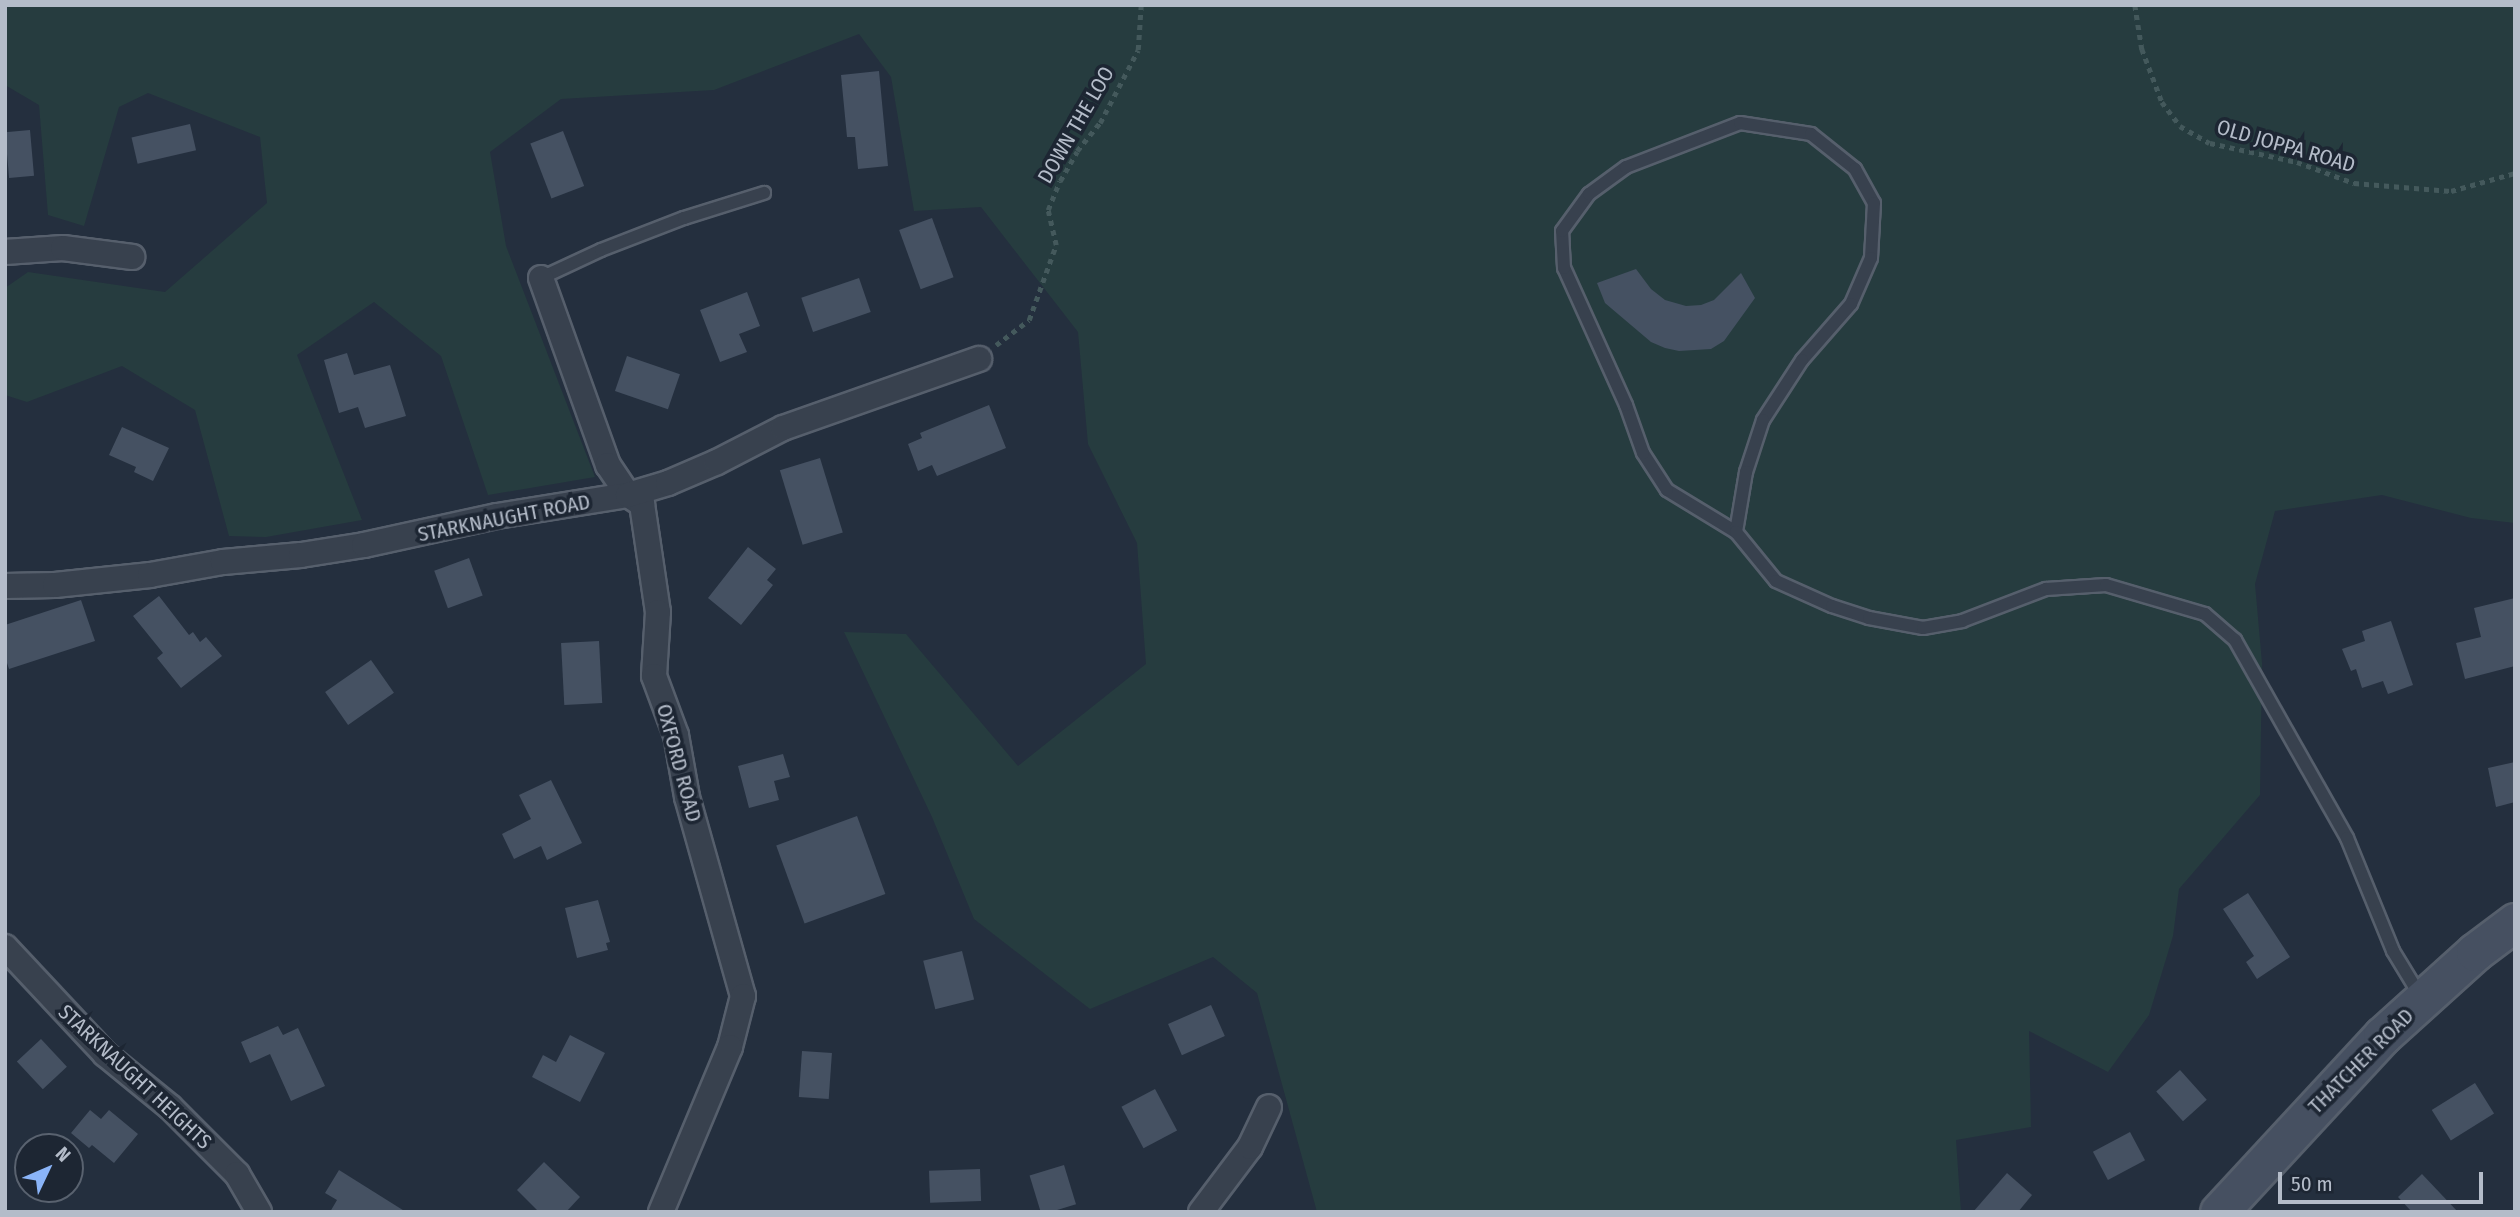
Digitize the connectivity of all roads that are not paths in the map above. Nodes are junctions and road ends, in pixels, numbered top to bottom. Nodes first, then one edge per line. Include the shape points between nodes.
1 (764, 193) dead end
2 (5, 252) edge
3 (132, 257) dead end
4 (541, 278) joint
5 (979, 359) road end
6 (628, 495) junction
7 (1736, 531) junction
8 (5, 586) edge
9 (2515, 922) edge
10 (5, 947) edge
11 (2422, 1000) junction
12 (1269, 1107) dead end
13 (259, 1212) edge
14 (661, 1212) edge
15 (1201, 1212) edge
16 (2219, 1212) edge

1 - 4 lane via 684,218
2 - 3 street via 63,248
4 - 6 street, OXFORD ROAD via 608,465
5 - 6 street, STARKNAUGHT ROAD via 783,428 718,462
6 - 8 street, STARKNAUGHT ROAD via 301,555 136,577
6 - 14 street, OXFORD ROAD via 642,504 656,598 654,676 676,735 687,797 743,996 730,1046
7 - 7 lane via 1667,490 1643,453 1564,268 1562,232 1589,194 1626,167 1740,123 1811,134 1855,169 1874,203 1871,257 1851,304 1802,360 1763,420 1746,472
7 - 11 lane via 1776,581 1869,618 1923,628 1962,621 2046,589 2106,584 2205,614 2235,640 2347,838 2393,951
9 - 11 main road, THATCHER ROAD
10 - 13 street, STARKNAUGHT HEIGHTS via 106,1054 170,1107 237,1174
11 - 16 main road, THATCHER ROAD via 2382,1036
12 - 15 street via 1250,1147

